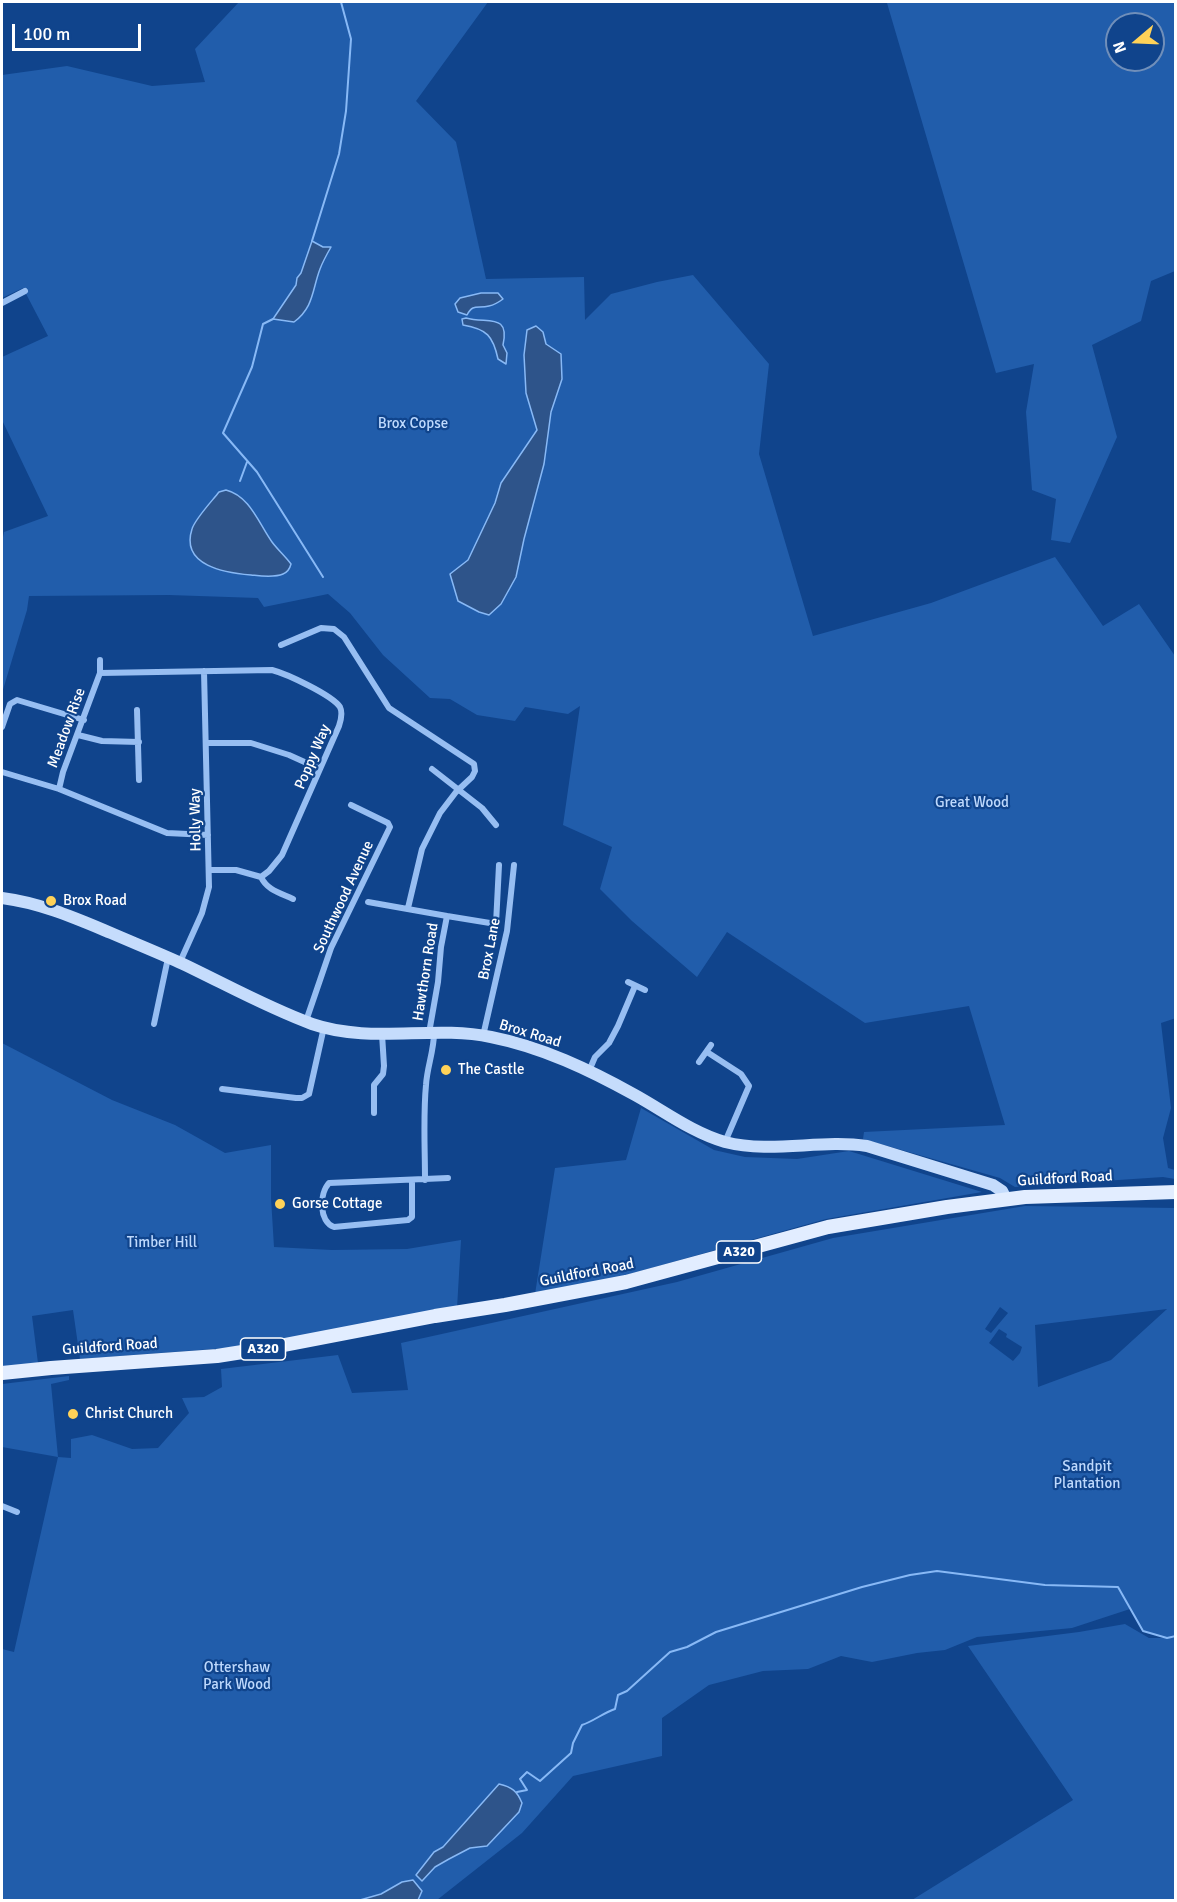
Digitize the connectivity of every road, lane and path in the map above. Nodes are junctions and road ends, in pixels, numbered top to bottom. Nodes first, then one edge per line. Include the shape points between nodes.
1 (25, 291) dead end
2 (2, 303) edge
3 (281, 645) dead end
4 (100, 660) dead end
5 (204, 671) junction
6 (100, 673) junction
7 (137, 710) dead end
8 (84, 720) junction
9 (2, 726) edge
10 (78, 735) junction
11 (139, 742) junction
12 (206, 743) junction
13 (432, 769) dead end
14 (320, 770) junction
15 (2, 772) edge
16 (139, 780) dead end
17 (59, 789) junction
18 (459, 789) junction
19 (351, 805) dead end
20 (496, 825) dead end
21 (208, 835) junction
22 (500, 865) dead end
23 (514, 865) dead end
24 (209, 870) junction
25 (261, 877) junction
26 (2, 898) edge
27 (293, 899) dead end
28 (368, 902) dead end
29 (408, 908) junction
30 (447, 916) junction
31 (174, 960) junction
32 (628, 982) dead end
33 (636, 986) junction
34 (645, 990) dead end
35 (306, 1021) junction
36 (157, 1023) dead end
37 (324, 1027) junction
38 (431, 1033) junction
39 (382, 1034) junction
40 (483, 1036) junction
41 (699, 1062) dead end
42 (589, 1071) junction
43 (222, 1089) dead end
44 (374, 1113) dead end
45 (725, 1142) junction
46 (448, 1178) dead end
47 (412, 1180) junction
48 (425, 1180) junction
49 (1176, 1192) edge
50 (1006, 1199) junction
51 (2, 1373) edge
52 (2, 1506) edge
53 (17, 1512) dead end

1 - 2 street
3 - 18 street, Hawthorn Road via 321,628 339,632 389,708 474,764 472,777
4 - 6 street
5 - 6 street, Meadow Rise
5 - 12 street, Holly Way
5 - 14 street, Poppy Way via 272,670 287,674 339,706 339,726
6 - 8 street, Meadow Rise
7 - 11 street
8 - 9 street via 17,700 10,704
8 - 10 street, Meadow Rise
10 - 11 street via 102,741
10 - 17 street, Meadow Rise
11 - 16 street
12 - 14 street via 250,743
12 - 21 street, Holly Way
13 - 18 street
14 - 25 street, Poppy Way via 282,855
15 - 17 street, Meadow Rise
17 - 21 street, Meadow Rise via 167,833
18 - 20 street
18 - 29 street, Hawthorn Road via 422,849
19 - 35 street, Southwood Avenue via 390,827 331,948
21 - 24 street, Holly Way
22 - 30 street via 496,924
23 - 40 street, Brox Lane via 507,931
24 - 25 street via 236,870
24 - 31 street, Holly Way via 205,904
25 - 27 street via 269,888
26 - 31 street, Brox Road via 66,914
28 - 29 street, Hawthorn Road
29 - 30 street, Hawthorn Road
30 - 38 street, Hawthorn Road
31 - 35 street, Brox Road
31 - 36 street, Holly Way
32 - 33 street
33 - 34 street
33 - 42 street via 618,1026
35 - 37 street, Brox Road
37 - 39 street, Brox Road via 347,1033
37 - 43 street via 309,1094 296,1098
38 - 39 street, Brox Road
38 - 40 street, Brox Road
38 - 48 street, Hawthorn Road via 434,1048 425,1087
39 - 44 street via 384,1066 374,1085
40 - 42 street, Brox Road via 528,1046
41 - 45 street via 709,1048 741,1074 749,1086
42 - 45 street, Brox Road via 705,1135
45 - 50 street, Brox Road via 747,1146 867,1146 984,1182 1002,1191
46 - 48 street
47 - 47 street via 329,1184 322,1196 324,1218 334,1227 408,1220 413,1209
47 - 48 street
49 - 50 main road, Guildford Road / A320
50 - 51 main road, Guildford Road / A320 via 828,1227 626,1282 266,1348 217,1356
52 - 53 street

